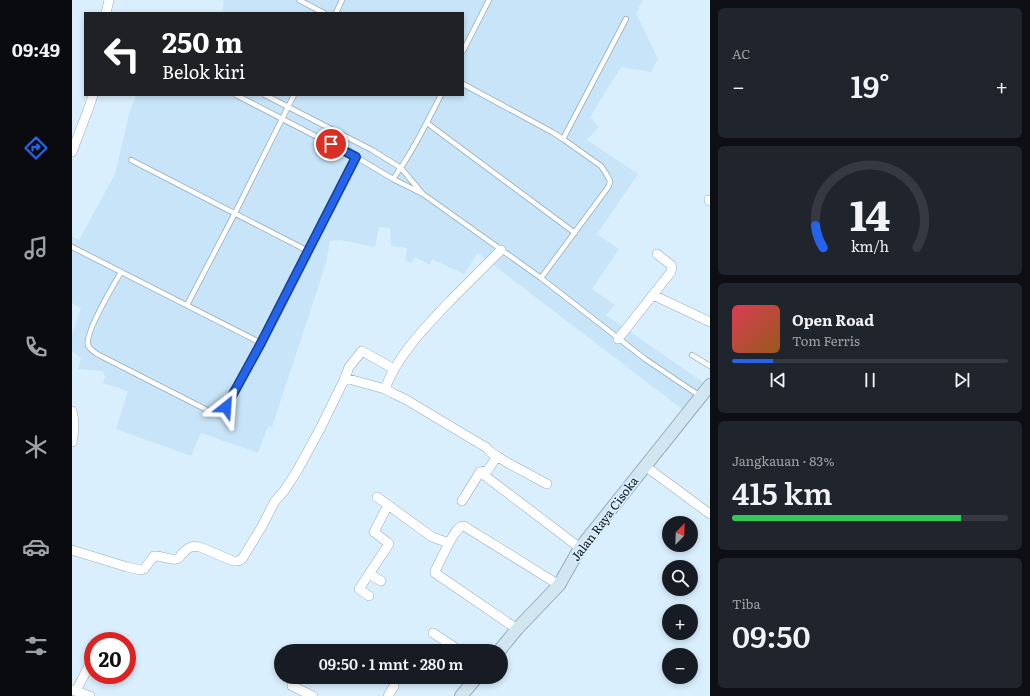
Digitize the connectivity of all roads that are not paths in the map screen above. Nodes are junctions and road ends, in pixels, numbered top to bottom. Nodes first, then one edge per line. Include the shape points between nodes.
1 (109, 0) edge
2 (299, 0) edge
3 (342, 0) edge
4 (489, 0) edge
5 (106, 12) edge
6 (322, 12) edge
7 (336, 12) edge
8 (626, 19) dead end
9 (464, 49) edge
10 (464, 85) edge
11 (93, 96) edge
12 (238, 96) edge
13 (267, 96) edge
14 (294, 96) edge
15 (441, 96) edge
16 (288, 107) junction
17 (282, 119) junction
18 (427, 124) junction
19 (563, 139) junction
20 (72, 152) edge
21 (356, 157) junction
22 (131, 160) dead end
23 (401, 168) junction
24 (393, 180) junction
25 (423, 194) junction
26 (235, 213) junction
27 (575, 233) junction
28 (72, 247) edge
29 (501, 250) junction
30 (308, 251) junction
31 (657, 254) dead end
32 (121, 272) junction
33 (540, 278) junction
34 (653, 295) junction
35 (187, 306) junction
36 (710, 322) edge
37 (618, 339) junction
38 (261, 343) junction
39 (692, 355) dead end
40 (710, 366) edge
41 (394, 369) junction
42 (344, 378) junction
43 (710, 385) edge
44 (385, 389) junction
45 (700, 396) junction
46 (72, 411) edge
47 (72, 442) edge
48 (497, 456) junction
49 (645, 466) junction
50 (480, 472) junction
51 (547, 484) dead end
52 (377, 497) dead end
53 (462, 501) dead end
54 (388, 505) junction
55 (710, 514) edge
56 (449, 543) junction
57 (580, 548) junction
58 (72, 550) edge
59 (369, 574) junction
60 (381, 581) dead end
61 (559, 585) junction
62 (369, 596) dead end
63 (517, 629) junction
64 (433, 633) dead end
65 (450, 644) edge
66 (505, 644) edge
67 (84, 673) edge
68 (471, 684) edge
69 (292, 686) dead end
70 (394, 686) dead end
71 (74, 690) edge
72 (90, 696) edge
73 (313, 696) edge
74 (388, 696) edge
75 (461, 696) edge

1 - 5 street
2 - 6 lane
3 - 7 lane
4 - 9 lane
8 - 19 lane
10 - 19 lane
11 - 20 street
12 - 17 lane
13 - 16 lane
14 - 16 lane
15 - 18 lane
16 - 17 lane
16 - 23 lane via 372,150
17 - 21 lane
17 - 26 lane
18 - 23 lane
18 - 27 lane
19 - 27 lane via 601,166 610,181
21 - 24 lane
21 - 30 lane
22 - 26 lane
23 - 24 lane
23 - 25 lane
24 - 25 lane
25 - 29 lane
26 - 30 lane
26 - 35 lane
27 - 33 lane
28 - 32 lane
29 - 33 lane
29 - 41 street via 433,319
30 - 38 lane
31 - 34 street via 672,268
32 - 35 lane
32 - 38 lane via 94,323 89,336 89,347 97,354 209,411 221,413 226,407
33 - 37 lane
34 - 36 street
34 - 37 street
35 - 38 lane
37 - 45 lane
39 - 40 lane
41 - 42 street via 362,351
41 - 44 street
42 - 44 street
42 - 58 street via 297,471 275,501 242,559 233,561 200,547 191,546 173,560 154,556 144,569 140,570
43 - 45 street, Jalan Raya Cisoka
44 - 48 street
45 - 49 street, Jalan Raya Cisoka
46 - 47 street
48 - 50 street via 488,470
48 - 51 street
49 - 55 street
49 - 57 street, Jalan Raya Cisoka
50 - 53 street
50 - 57 street
52 - 54 street
54 - 56 street via 432,537
54 - 59 street via 374,532 389,544
56 - 61 street via 458,528 464,526
56 - 63 street via 435,573
57 - 61 street, Jalan Raya Cisoka
59 - 60 street
59 - 62 street via 359,589
61 - 63 street, Jalan Raya Cisoka
63 - 66 street, Jalan Raya Cisoka
64 - 65 street
67 - 71 street
68 - 75 street
69 - 73 street
70 - 74 street
71 - 72 street

